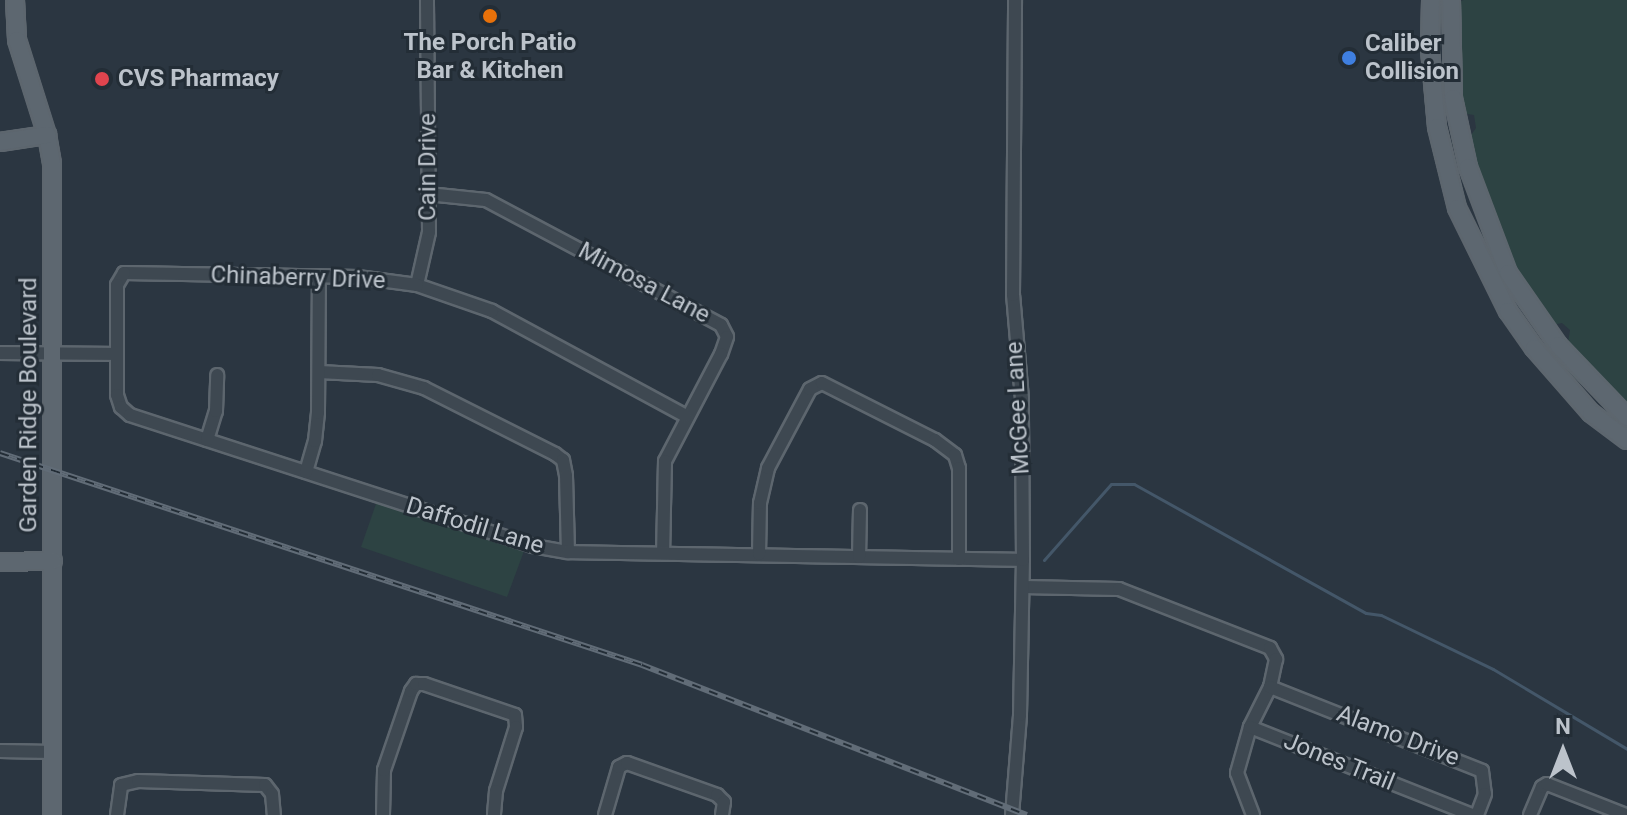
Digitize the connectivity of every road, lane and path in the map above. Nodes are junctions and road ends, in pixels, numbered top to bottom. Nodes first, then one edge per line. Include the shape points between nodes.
1 (15, 0) edge
2 (427, 0) edge
3 (1015, 0) edge
4 (1431, 0) edge
5 (1451, 0) edge
6 (1458, 120) junction
7 (1437, 127) junction
8 (47, 135) junction
9 (0, 142) edge
10 (428, 194) junction
11 (319, 276) junction
12 (120, 278) joint
13 (417, 285) junction
14 (1552, 336) junction
15 (1534, 348) junction
16 (0, 353) edge
17 (53, 353) junction
18 (117, 354) junction
19 (319, 372) junction
20 (217, 375) dead end
21 (686, 416) junction
22 (1627, 417) edge
23 (207, 440) junction
24 (1627, 440) edge
25 (306, 472) junction
26 (860, 510) dead end
27 (568, 552) junction
28 (663, 553) junction
29 (759, 554) junction
30 (859, 557) junction
31 (959, 559) junction
32 (1023, 560) junction
33 (53, 561) junction
34 (0, 562) edge
35 (1023, 587) junction
36 (1270, 687) junction
37 (1250, 727) junction
38 (0, 751) edge
39 (53, 752) junction
40 (1622, 814) edge
41 (52, 815) edge
42 (117, 815) edge
43 (274, 815) edge
44 (383, 815) edge
45 (494, 815) edge
46 (605, 815) edge
47 (722, 815) edge
48 (1012, 815) edge
49 (1253, 815) edge
50 (1474, 815) edge
51 (1530, 815) edge

1 - 8 main road, Garden Ridge Boulevard via 17,40
2 - 10 street, Cain Drive
3 - 32 street, McGee Lane via 1013,323 1022,399
4 - 7 main road
5 - 6 main road
6 - 7 main road
6 - 14 main road via 1468,167 1508,273
7 - 15 main road via 1457,208 1508,311
8 - 9 main road
8 - 17 main road, Garden Ridge Boulevard via 53,191
10 - 13 street, Cain Drive via 426,258
10 - 21 street, Mimosa Lane via 486,200 716,321 727,337
11 - 12 street, Chinaberry Drive via 124,273
11 - 13 street, Chinaberry Drive
11 - 19 street
12 - 18 street, Daffodil Lane
13 - 21 street, Chinaberry Drive via 492,311
14 - 15 main road
14 - 22 main road
15 - 24 main road via 1591,413
16 - 17 street
17 - 18 street
17 - 33 main road, Garden Ridge Boulevard
18 - 23 street, Daffodil Lane via 117,395 124,410
19 - 25 street via 315,441
19 - 27 street via 378,375 414,384 555,454 563,460 566,476
20 - 23 street via 216,411
21 - 28 street, Mimosa Lane via 665,461
23 - 25 street, Daffodil Lane
25 - 27 street, Daffodil Lane via 533,546
26 - 30 street
27 - 28 street, Daffodil Lane
28 - 29 street, Daffodil Lane
29 - 30 street, Daffodil Lane
29 - 31 street via 760,503 768,468 810,389 827,383 955,455
30 - 31 street, Daffodil Lane
31 - 32 street, Daffodil Lane
32 - 35 street, McGee Lane
33 - 34 main road
33 - 39 main road, Garden Ridge Boulevard
35 - 36 street via 1119,589 1270,648 1276,659
35 - 48 street, McGee Lane
36 - 37 street
36 - 50 street, Alamo Drive via 1482,771 1485,794
37 - 49 street via 1237,773
37 - 50 street, Jones Trail
38 - 39 street
39 - 41 main road, Garden Ridge Boulevard
40 - 51 street via 1547,784
42 - 43 street via 123,784 263,785 270,790
44 - 45 street via 384,770 411,691 424,684 515,715
46 - 47 street via 619,767 627,763 717,795 724,802

